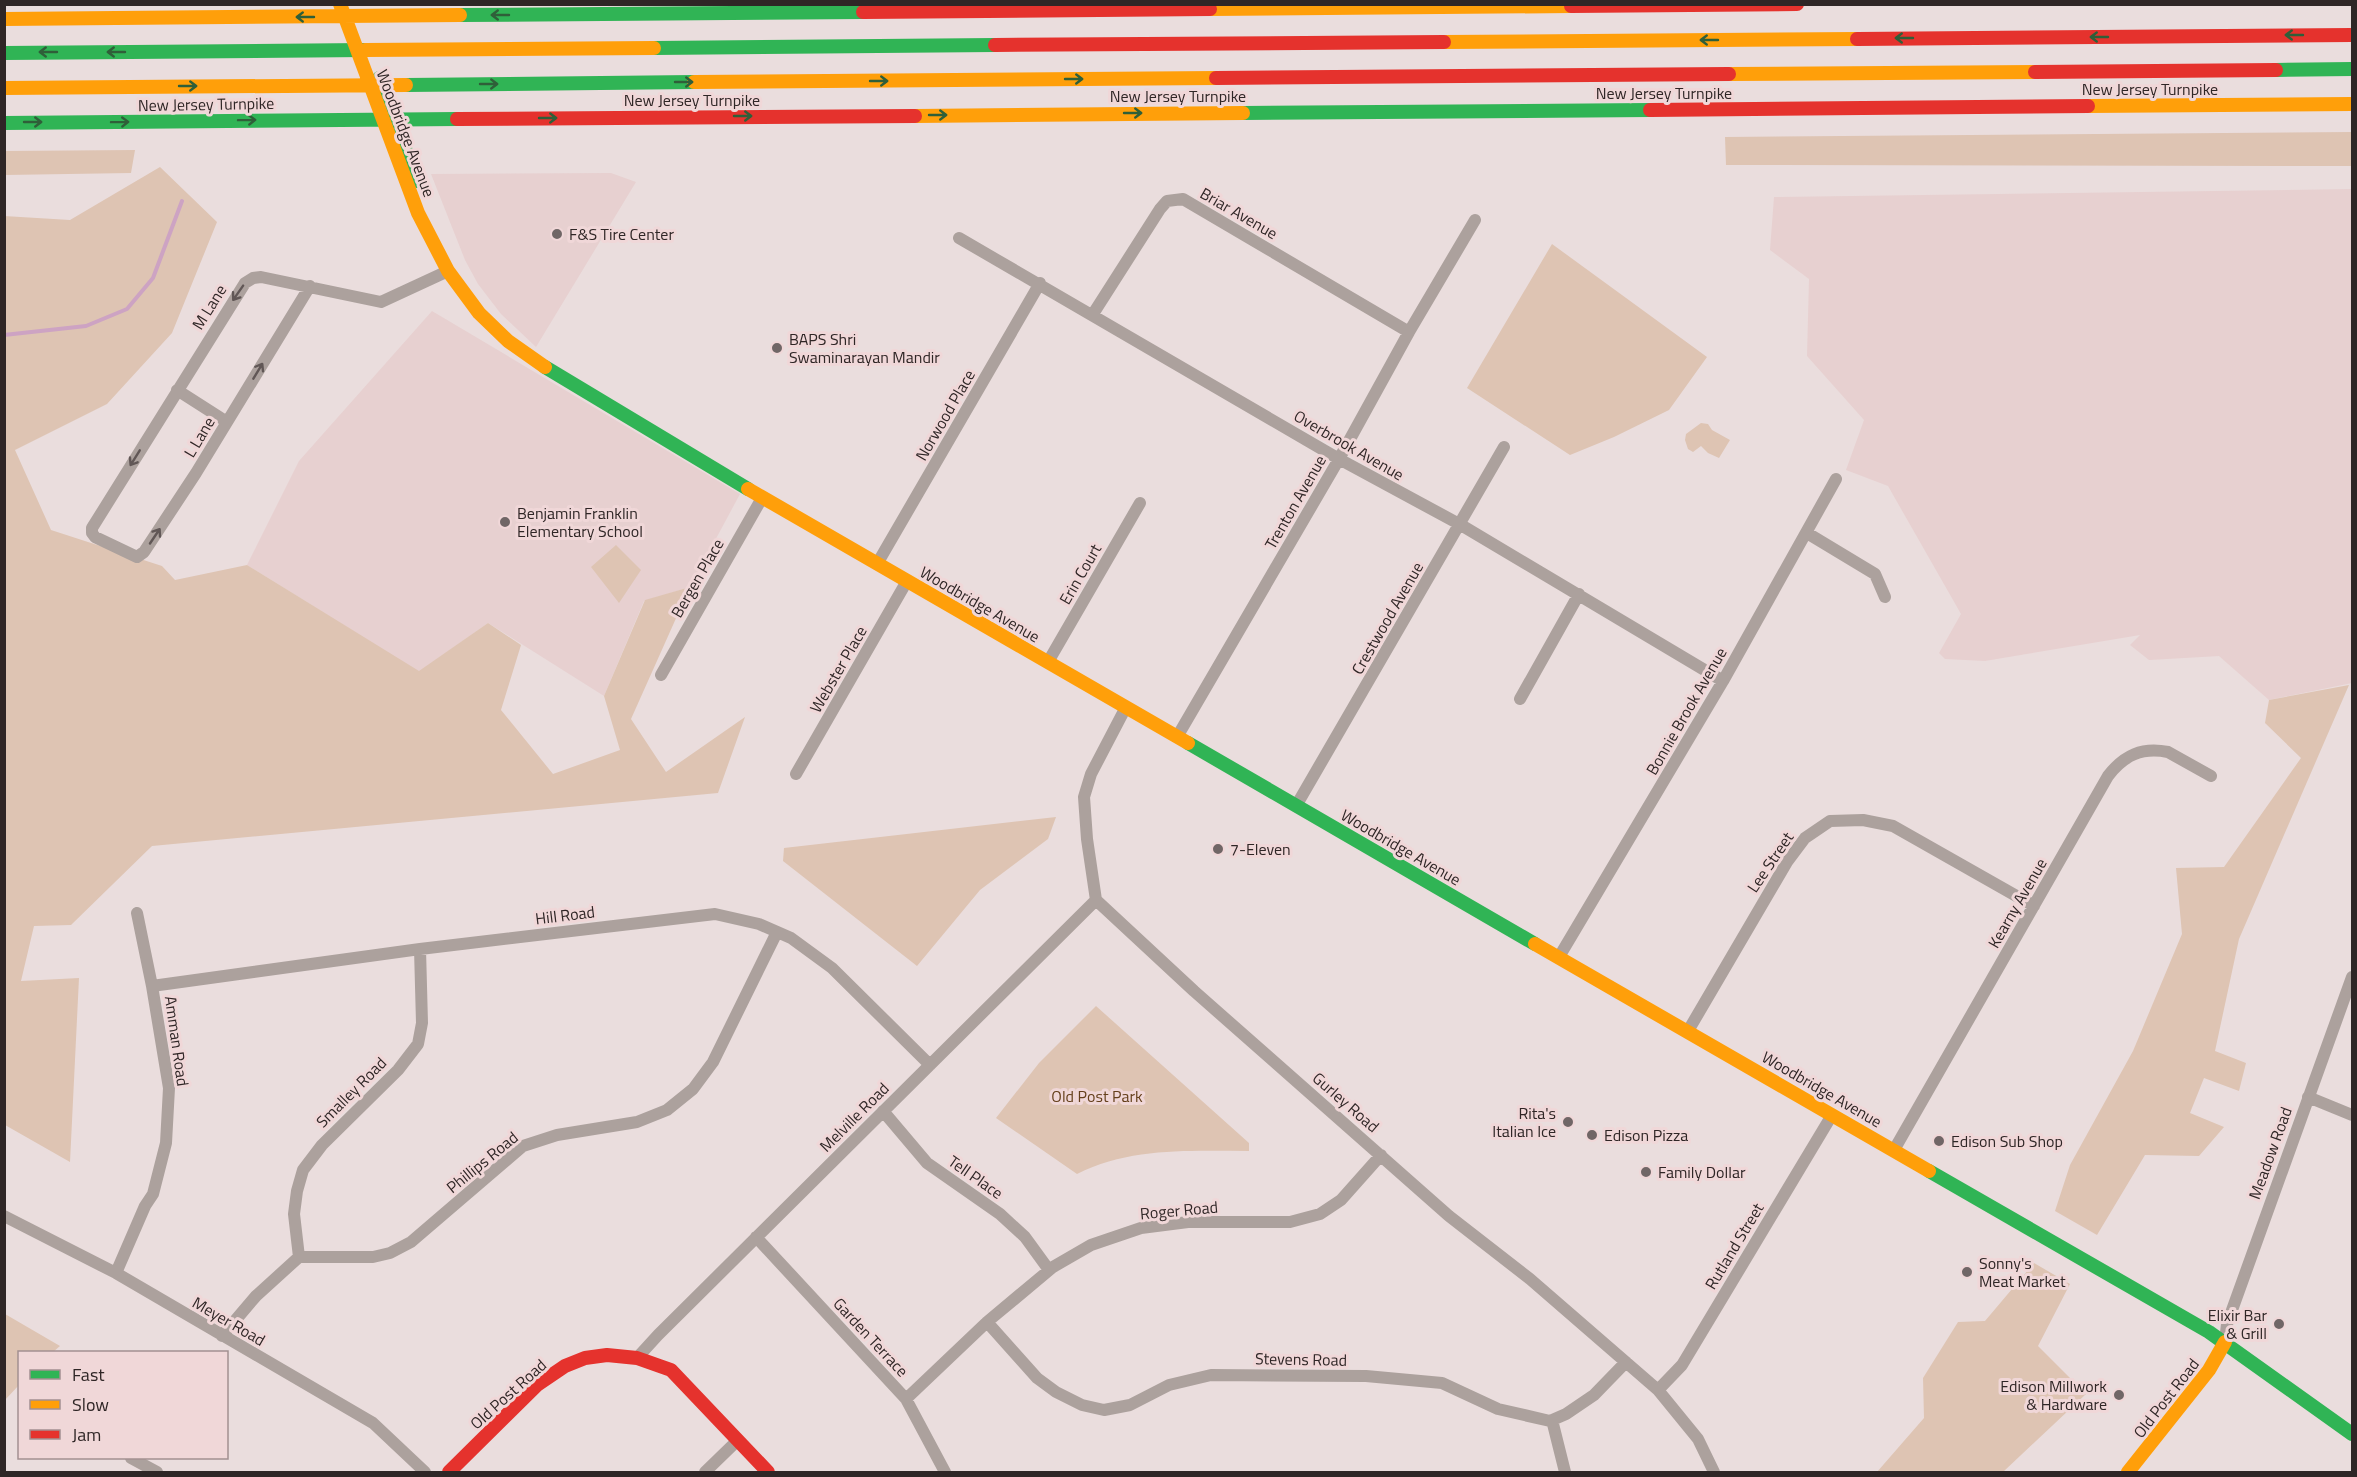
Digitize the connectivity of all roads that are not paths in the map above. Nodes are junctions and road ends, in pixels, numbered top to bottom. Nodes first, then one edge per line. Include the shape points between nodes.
1 (340, 4) edge
2 (351, 4) edge
3 (1797, 4) edge
4 (4, 19) edge
5 (2352, 35) edge
6 (4, 53) edge
7 (2352, 69) edge
8 (5, 88) edge
9 (2352, 104) edge
10 (4, 123) edge
11 (400, 149) junction
12 (1475, 220) dead end
13 (959, 238) dead end
14 (448, 271) junction
15 (1041, 283) junction
16 (310, 286) junction
17 (1094, 314) junction
18 (1409, 332) junction
19 (177, 390) junction
20 (227, 422) junction
21 (1504, 447) dead end
22 (1339, 459) junction
23 (1836, 478) dead end
24 (762, 498) junction
25 (1140, 503) dead end
26 (1461, 525) junction
27 (92, 533) joint
28 (1807, 533) junction
29 (877, 564) junction
30 (907, 581) junction
31 (1580, 594) junction
32 (1885, 597) dead end
33 (1048, 662) junction
34 (661, 675) dead end
35 (1723, 681) junction
36 (1520, 699) dead end
37 (1126, 707) junction
38 (1177, 737) junction
39 (796, 774) dead end
40 (2211, 776) dead end
41 (1296, 806) junction
42 (1096, 900) junction
43 (2034, 906) junction
44 (137, 913) dead end
45 (777, 932) junction
46 (420, 949) junction
47 (1559, 957) junction
48 (2352, 977) edge
49 (152, 986) junction
50 (1688, 1031) junction
51 (930, 1065) junction
52 (2308, 1097) junction
53 (883, 1111) junction
54 (1833, 1114) junction
55 (2352, 1115) edge
56 (1894, 1150) junction
57 (1381, 1155) junction
58 (4, 1216) edge
59 (756, 1237) junction
60 (299, 1257) junction
61 (1049, 1270) junction
62 (116, 1273) junction
63 (987, 1322) junction
64 (222, 1336) junction
65 (2225, 1342) junction
66 (637, 1358) junction
67 (1626, 1362) junction
68 (1658, 1390) junction
69 (906, 1399) junction
70 (1552, 1420) junction
71 (2352, 1434) edge
72 (738, 1440) junction
73 (133, 1459) edge
74 (157, 1473) edge
75 (425, 1473) edge
76 (449, 1473) edge
77 (705, 1473) edge
78 (768, 1473) edge
79 (945, 1473) edge
80 (1565, 1473) edge
81 (1714, 1473) edge
82 (2128, 1473) edge

1 - 11 main road, Woodbridge Avenue
2 - 11 main road, Woodbridge Avenue
3 -> 4 main road
5 -> 6 main road
8 -> 7 main road, New Jersey Turnpike
10 -> 9 main road, New Jersey Turnpike
11 - 14 main road, Woodbridge Avenue
12 - 18 street, Trenton Avenue
13 - 15 street, Overbrook Avenue
14 - 16 street, M Lane via 381,302
14 - 24 main road, Woodbridge Avenue via 479,313 508,341 579,389
15 - 17 street, Overbrook Avenue
15 - 29 street, Norwood Place
16 -> 19 street, M Lane via 261,277 245,283
20 -> 16 street, L Lane
17 - 18 street, Briar Avenue via 1160,209 1167,201 1183,199
17 - 22 street, Overbrook Avenue
18 - 22 street, Trenton Avenue
19 - 20 street
19 -> 27 street, M Lane
27 -> 20 street, L Lane via 129,555 137,557 144,552
21 - 26 street, Crestwood Avenue
22 - 26 street, Overbrook Avenue
22 - 38 street, Trenton Avenue
23 - 28 street, Bonnie Brook Avenue
24 - 29 main road, Woodbridge Avenue
24 - 34 street, Bergen Place
25 - 33 street, Erin Court
26 - 31 street, Overbrook Avenue
26 - 41 street, Crestwood Avenue
28 - 32 street via 1875,574
28 - 35 street, Bonnie Brook Avenue
29 - 30 main road, Woodbridge Avenue
30 - 33 main road, Woodbridge Avenue
30 - 39 street, Webster Place
31 - 35 street, Overbrook Avenue
31 - 36 street
33 - 37 main road, Woodbridge Avenue
35 - 47 street, Bonnie Brook Avenue
37 - 38 main road, Woodbridge Avenue
37 - 42 street via 1091,774 1084,798
38 - 41 main road, Woodbridge Avenue
40 - 43 street, Kearny Avenue via 2168,752 2145,752 2119,762
41 - 47 main road, Woodbridge Avenue
42 - 51 street, Melville Road
42 - 57 street, Gurley Road
43 - 50 street, Lee Street via 1893,826 1863,820 1830,821 1805,838 1787,862
43 - 56 street, Kearny Avenue
44 - 49 street, Amman Road
45 - 46 street, Hill Road via 715,914
45 - 51 street, Hill Road via 832,968
45 - 60 street, Phillips Road via 713,1062 693,1089 667,1110 637,1122 557,1135 523,1146 411,1242 390,1253 373,1257
46 - 49 street, Hill Road
46 - 60 street, Smalley Road via 422,1023 418,1044 398,1070 322,1144 303,1170 294,1214
47 - 50 main road, Woodbridge Avenue
48 - 52 street, Meadow Road
49 - 62 street, Amman Road via 169,1088 166,1143 153,1194
50 - 54 main road, Woodbridge Avenue
51 - 53 street, Melville Road
52 - 55 street
52 - 65 street, Meadow Road via 2227,1324
53 - 59 street, Melville Road
53 - 61 street, Tell Place via 927,1162 1000,1214 1025,1237
54 - 56 main road, Woodbridge Avenue
54 - 68 street, Rutland Street via 1682,1365
56 - 65 main road, Woodbridge Avenue
57 - 61 street, Roger Road via 1341,1200 1320,1214 1290,1222 1188,1222 1141,1228 1091,1245
57 - 67 street, Gurley Road
58 - 62 street, Meyer Road
59 - 66 street, Melville Road
59 - 69 street, Garden Terrace
60 - 64 street via 256,1296
61 - 63 street, Roger Road
62 - 64 street, Meyer Road
63 - 69 street, Roger Road
63 - 70 street, Stevens Road via 1037,1378 1082,1405 1104,1410 1130,1405 1168,1385 1211,1375 1366,1377 1442,1383 1498,1409
64 - 75 street, Meyer Road via 373,1424
65 - 71 main road, Woodbridge Avenue
65 - 82 main road, Old Post Road via 2209,1370
66 - 72 main road, Old Post Road via 671,1370
66 - 76 main road, Old Post Road via 607,1355 565,1366 537,1385
67 - 68 street, Gurley Road
67 - 70 street via 1594,1395
68 - 81 street, Gurley Road via 1698,1439
69 - 79 street, Garden Terrace
70 - 80 street
72 - 77 street
72 - 78 main road, Old Post Road
73 - 74 street

